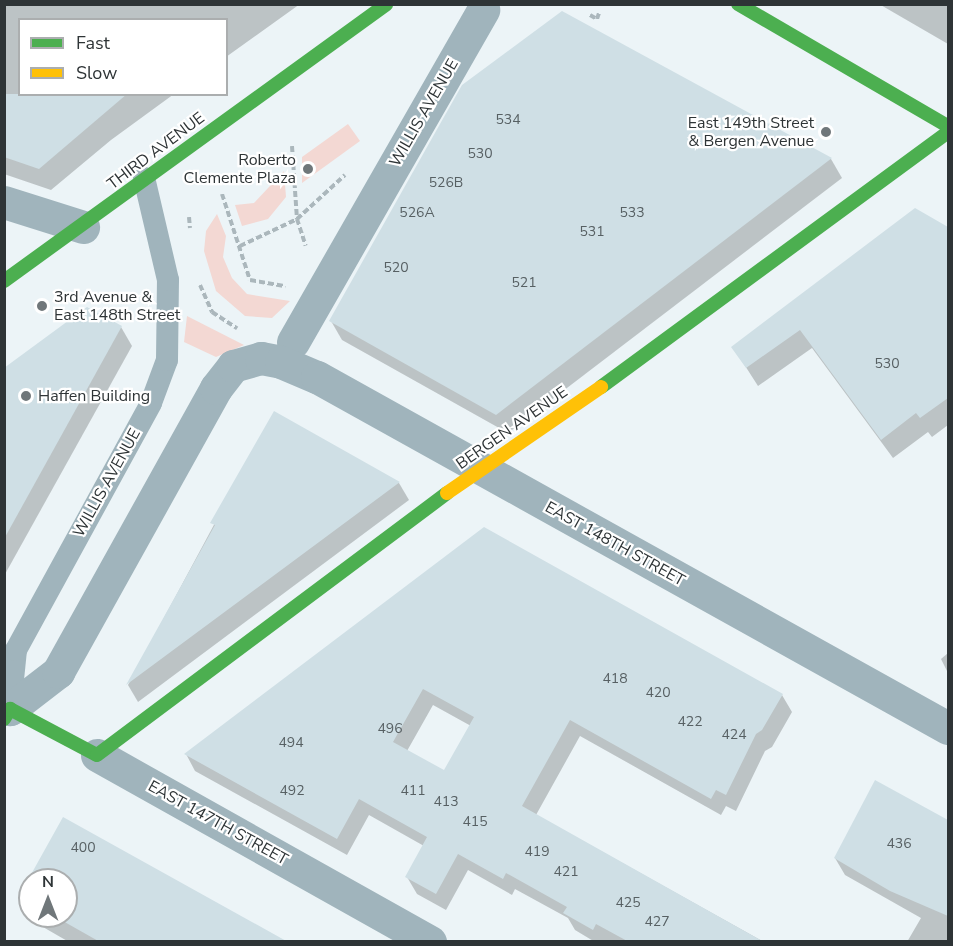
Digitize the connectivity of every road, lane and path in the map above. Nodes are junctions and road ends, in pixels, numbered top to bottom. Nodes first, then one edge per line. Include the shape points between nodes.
1 (386, 4) edge
2 (738, 5) edge
3 (483, 10) dead end
4 (599, 13) dead end
5 (590, 15) dead end
6 (948, 126) edge
7 (948, 132) edge
8 (292, 146) dead end
9 (348, 172) dead end
10 (144, 178) junction
11 (222, 194) dead end
12 (4, 202) edge
13 (189, 217) dead end
14 (297, 219) junction
15 (83, 227) junction
16 (191, 238) dead end
17 (240, 246) junction
18 (198, 275) dead end
19 (4, 281) edge
20 (321, 292) junction
21 (287, 352) junction
22 (482, 469) junction
23 (6, 711) edge
24 (948, 728) edge
25 (98, 755) junction
26 (430, 942) edge

1 - 10 main road, THIRD AVENUE
2 - 6 main road
3 - 20 street, WILLIS AVENUE
4 - 5 path via 597,19
7 - 22 main road, BERGEN AVENUE via 531,438
8 - 14 path
9 - 14 path
10 - 15 main road, THIRD AVENUE
10 - 23 lane, WILLIS AVENUE via 168,280 167,360 151,403 16,650
11 - 17 path
12 - 15 street
13 - 16 path
14 - 17 path
14 - 20 path
15 - 19 main road, THIRD AVENUE
17 - 20 path via 250,280
18 - 21 path via 212,312
20 - 21 street, WILLIS AVENUE
21 - 22 street, EAST 148TH STREET via 317,377
21 - 23 street via 247,360 224,376 58,672
22 - 24 street, EAST 148TH STREET
22 - 25 main road, BERGEN AVENUE
23 - 25 main road, EAST 147TH STREET
25 - 26 street, EAST 147TH STREET

